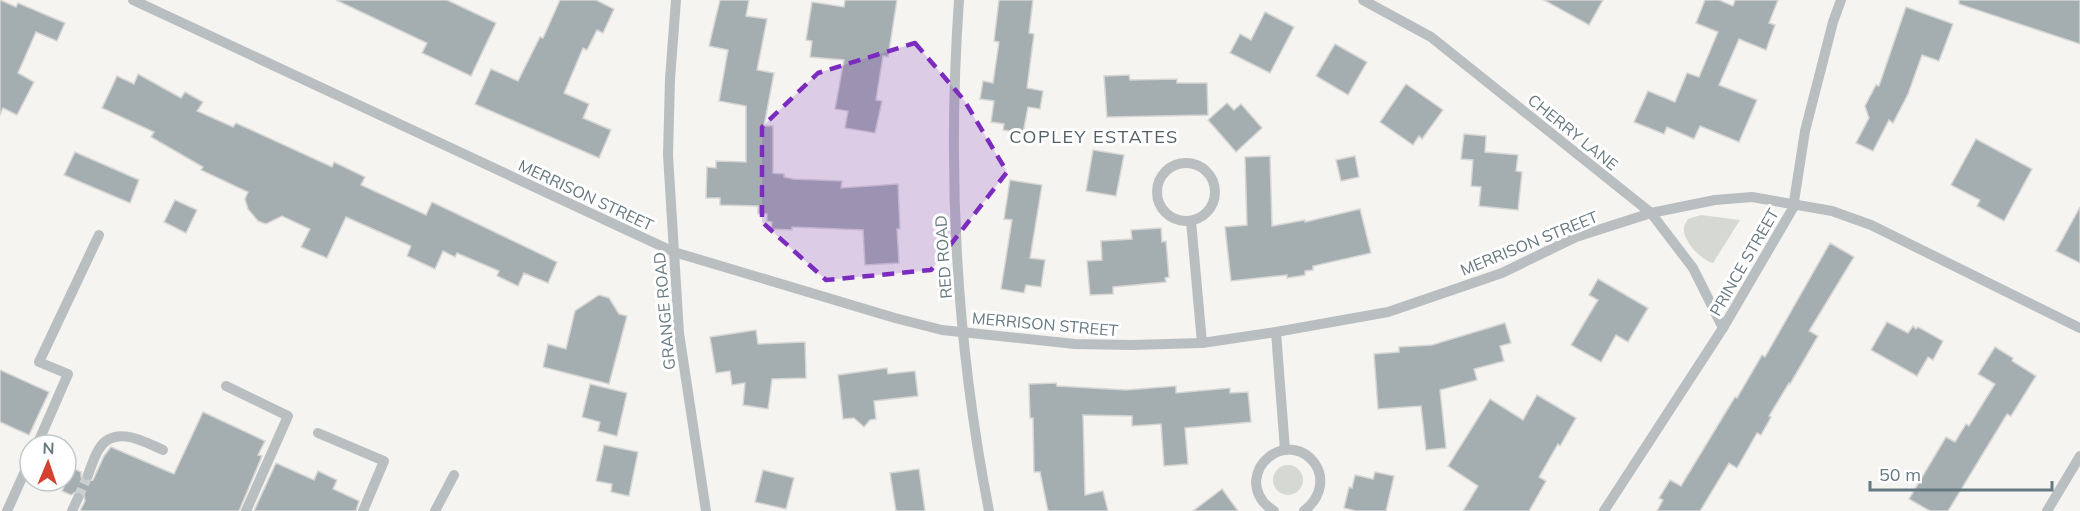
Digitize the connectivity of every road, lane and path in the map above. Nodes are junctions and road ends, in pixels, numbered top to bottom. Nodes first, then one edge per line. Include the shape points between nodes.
1 (133, 0) edge
2 (676, 0) edge
3 (959, 0) edge
4 (1363, 0) edge
5 (1841, 0) edge
6 (1793, 205) junction
7 (1651, 213) junction
8 (1191, 220) junction
9 (99, 235) dead end
10 (674, 252) junction
11 (1723, 328) junction
12 (2080, 328) edge
13 (964, 332) junction
14 (1276, 332) junction
15 (1202, 343) junction
16 (226, 386) dead end
17 (42, 433) edge
18 (318, 433) dead end
19 (164, 450) dead end
20 (1285, 450) junction
21 (2080, 456) edge
22 (88, 475) tunnel mouth
23 (454, 475) dead end
24 (18, 487) edge
25 (78, 498) tunnel mouth
26 (7, 511) edge
27 (72, 511) edge
28 (246, 511) edge
29 (363, 511) edge
30 (435, 511) edge
31 (706, 511) edge
32 (989, 511) edge
33 (1274, 511) edge
34 (1304, 511) edge
35 (1604, 511) edge
36 (2047, 511) edge

1 - 10 street, MERRISON STREET
2 - 10 street, GRANGE ROAD via 668,155
3 - 13 street, RED ROAD via 953,160
4 - 7 street, CHERRY LANE via 1431,37
5 - 6 street, PRINCE STREET via 1805,131
6 - 7 street, MERRISON STREET via 1752,196
6 - 11 street, PRINCE STREET
6 - 12 street, MERRISON STREET via 1832,211 1871,225
7 - 11 street, CHERRY LANE via 1693,268
7 - 14 street, MERRISON STREET via 1576,237 1502,273 1388,312
8 - 8 street via 1208,211 1215,192 1213,183 1208,174 1191,164 1173,166 1165,172 1157,197 1173,218
8 - 15 street
9 - 17 street via 39,362 68,374
10 - 13 street, MERRISON STREET via 895,318
10 - 31 street, GRANGE ROAD via 679,333
11 - 35 street, PRINCE STREET
13 - 15 street, MERRISON STREET via 1075,344
13 - 32 street, RED ROAD
14 - 15 street, MERRISON STREET
14 - 20 street
16 - 28 street via 288,416
18 - 29 street via 384,461
19 - 22 street via 131,436 106,440 99,447
20 - 33 street via 1267,458 1256,476 1259,496
20 - 34 street via 1306,455 1320,473 1318,495
21 - 36 street
23 - 30 street
24 - 26 street
25 - 27 street

